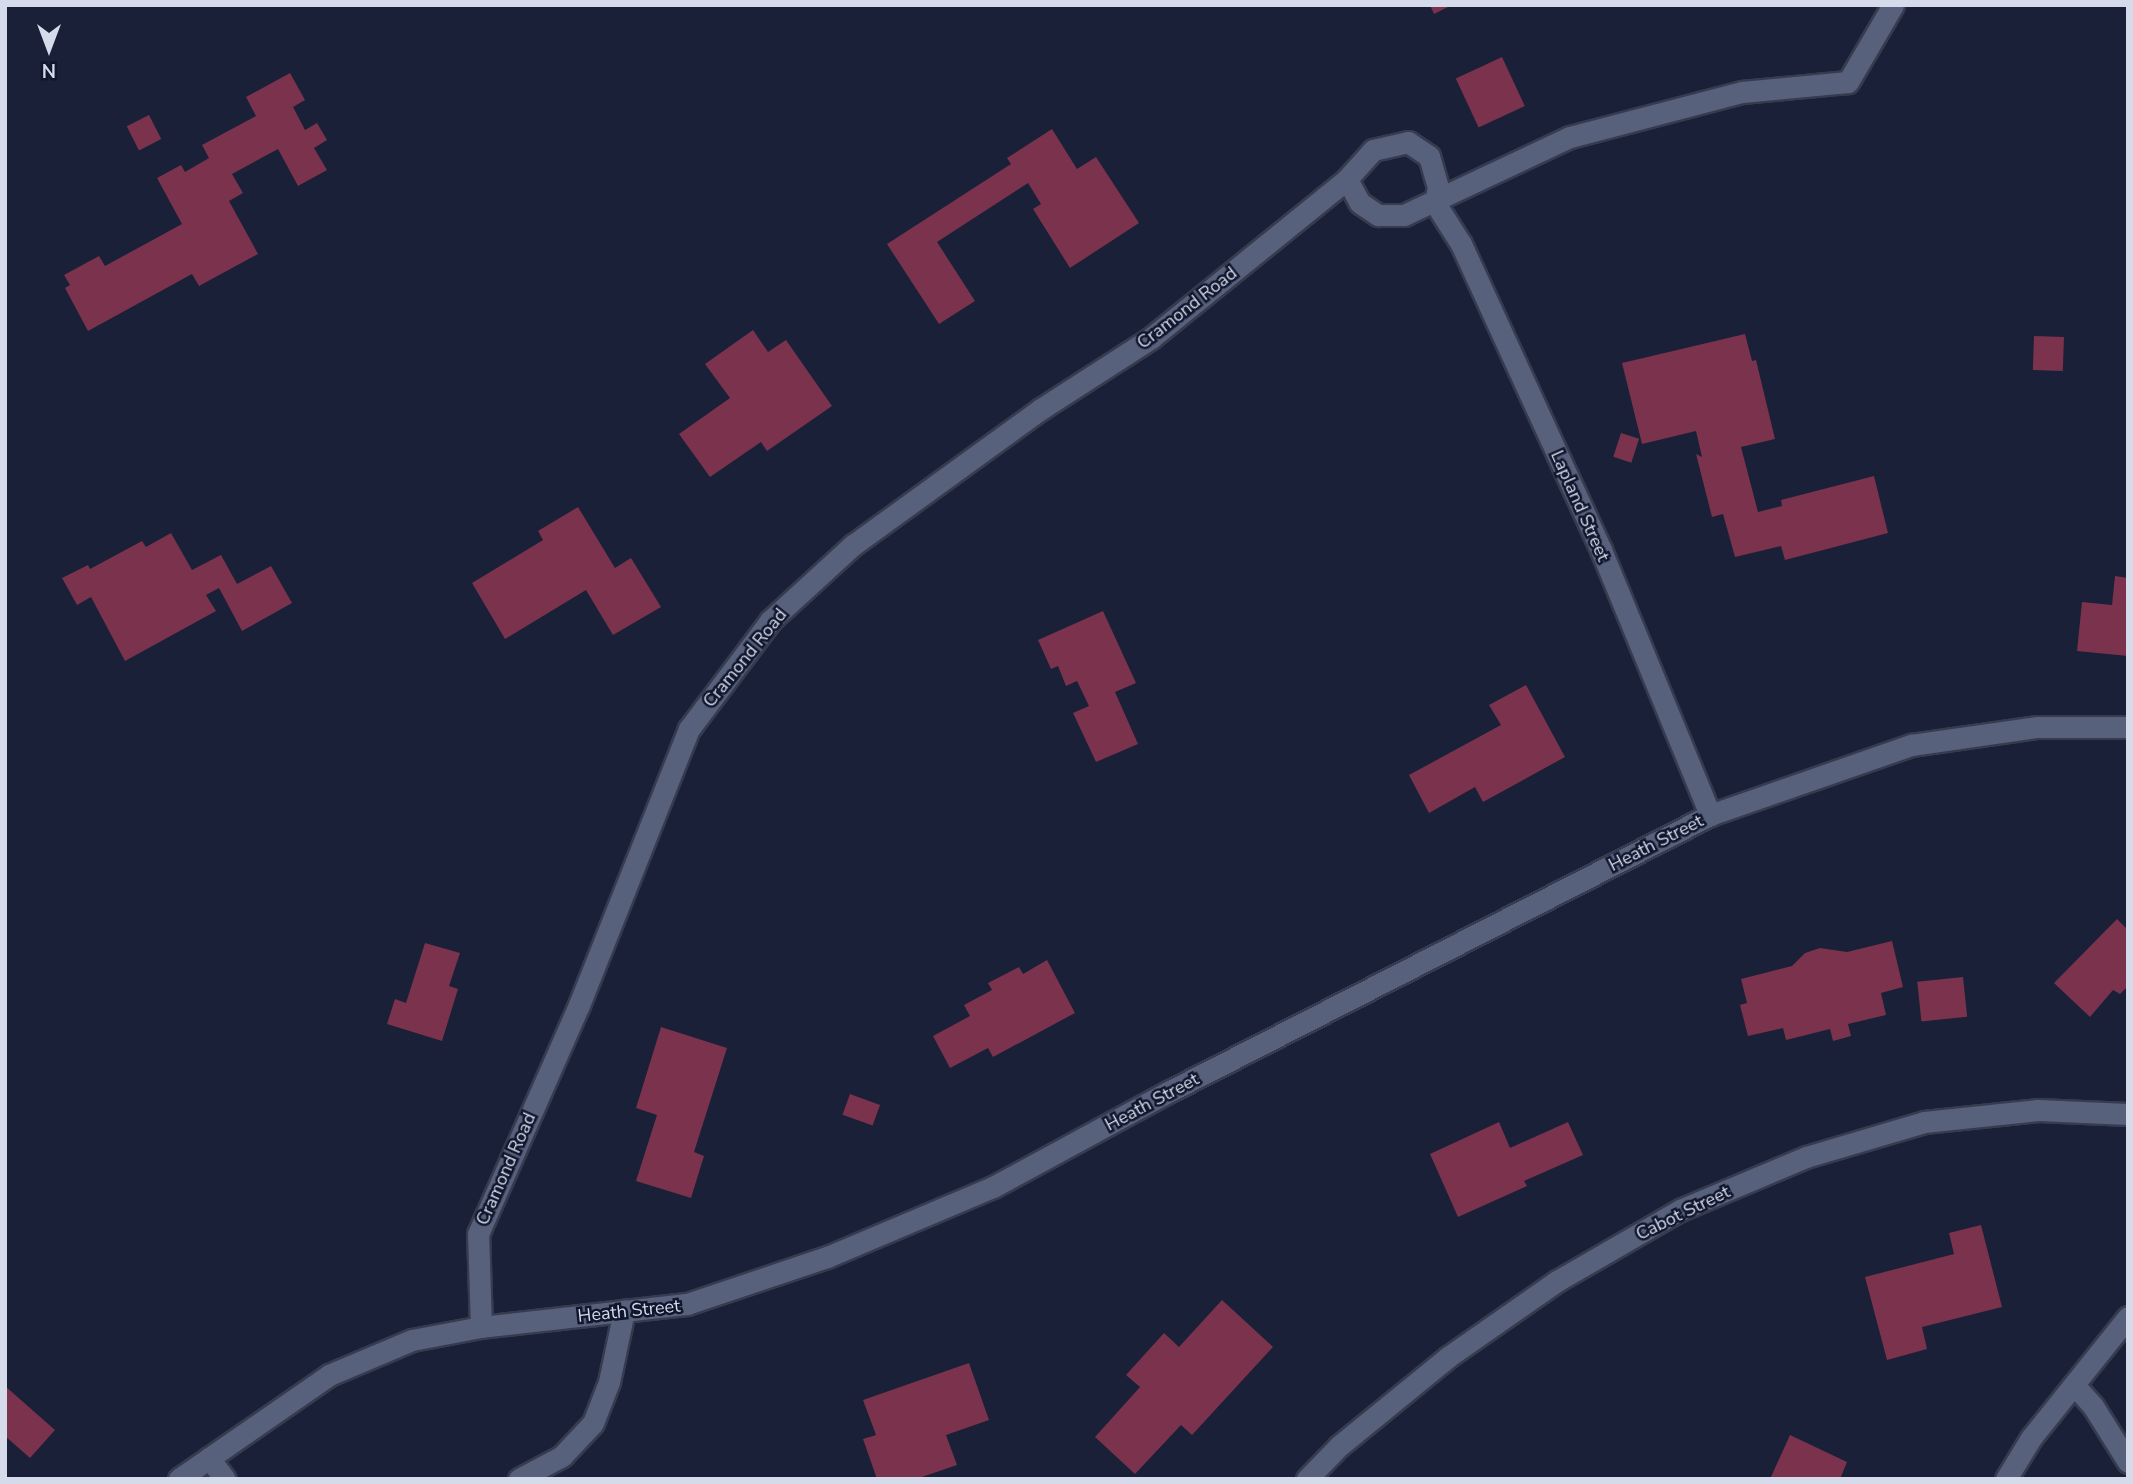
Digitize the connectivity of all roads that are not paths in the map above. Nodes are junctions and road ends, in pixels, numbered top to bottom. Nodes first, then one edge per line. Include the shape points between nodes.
1 (1893, 5) edge
2 (1347, 179) junction
3 (1435, 203) junction
4 (2128, 727) edge
5 (1710, 816) junction
6 (2128, 1114) edge
7 (624, 1311) junction
8 (2128, 1317) edge
9 (481, 1327) junction
10 (2074, 1385) junction
11 (209, 1458) junction
12 (2128, 1462) edge
13 (179, 1479) edge
14 (225, 1479) edge
15 (519, 1479) edge
16 (1307, 1479) edge
17 (2006, 1479) edge

1 - 3 street via 1848,82 1742,92 1570,138
2 - 3 street via 1360,203 1378,215 1404,215
2 - 3 street, Lapland Street via 1373,150 1408,142 1429,156 1438,187
2 - 9 street, Cramond Road via 1151,338 1041,409 853,545 770,621 689,729 579,1004 478,1234
3 - 5 street, Lapland Street via 1461,244 1601,550
4 - 5 street, Heath Street via 2038,727 1911,745
5 - 7 street, Heath Street via 1168,1092 993,1187 814,1262 687,1304
6 - 16 street, Cabot Street via 2038,1110 1924,1122 1806,1157 1680,1210 1557,1281 1448,1357 1339,1446
7 - 9 street, Heath Street
7 - 15 street via 609,1382 593,1423 562,1456
8 - 10 street
9 - 11 street, Heath Street via 412,1340 329,1375
10 - 12 street
10 - 17 street via 2031,1437
11 - 13 street, Heath Street
11 - 14 street

